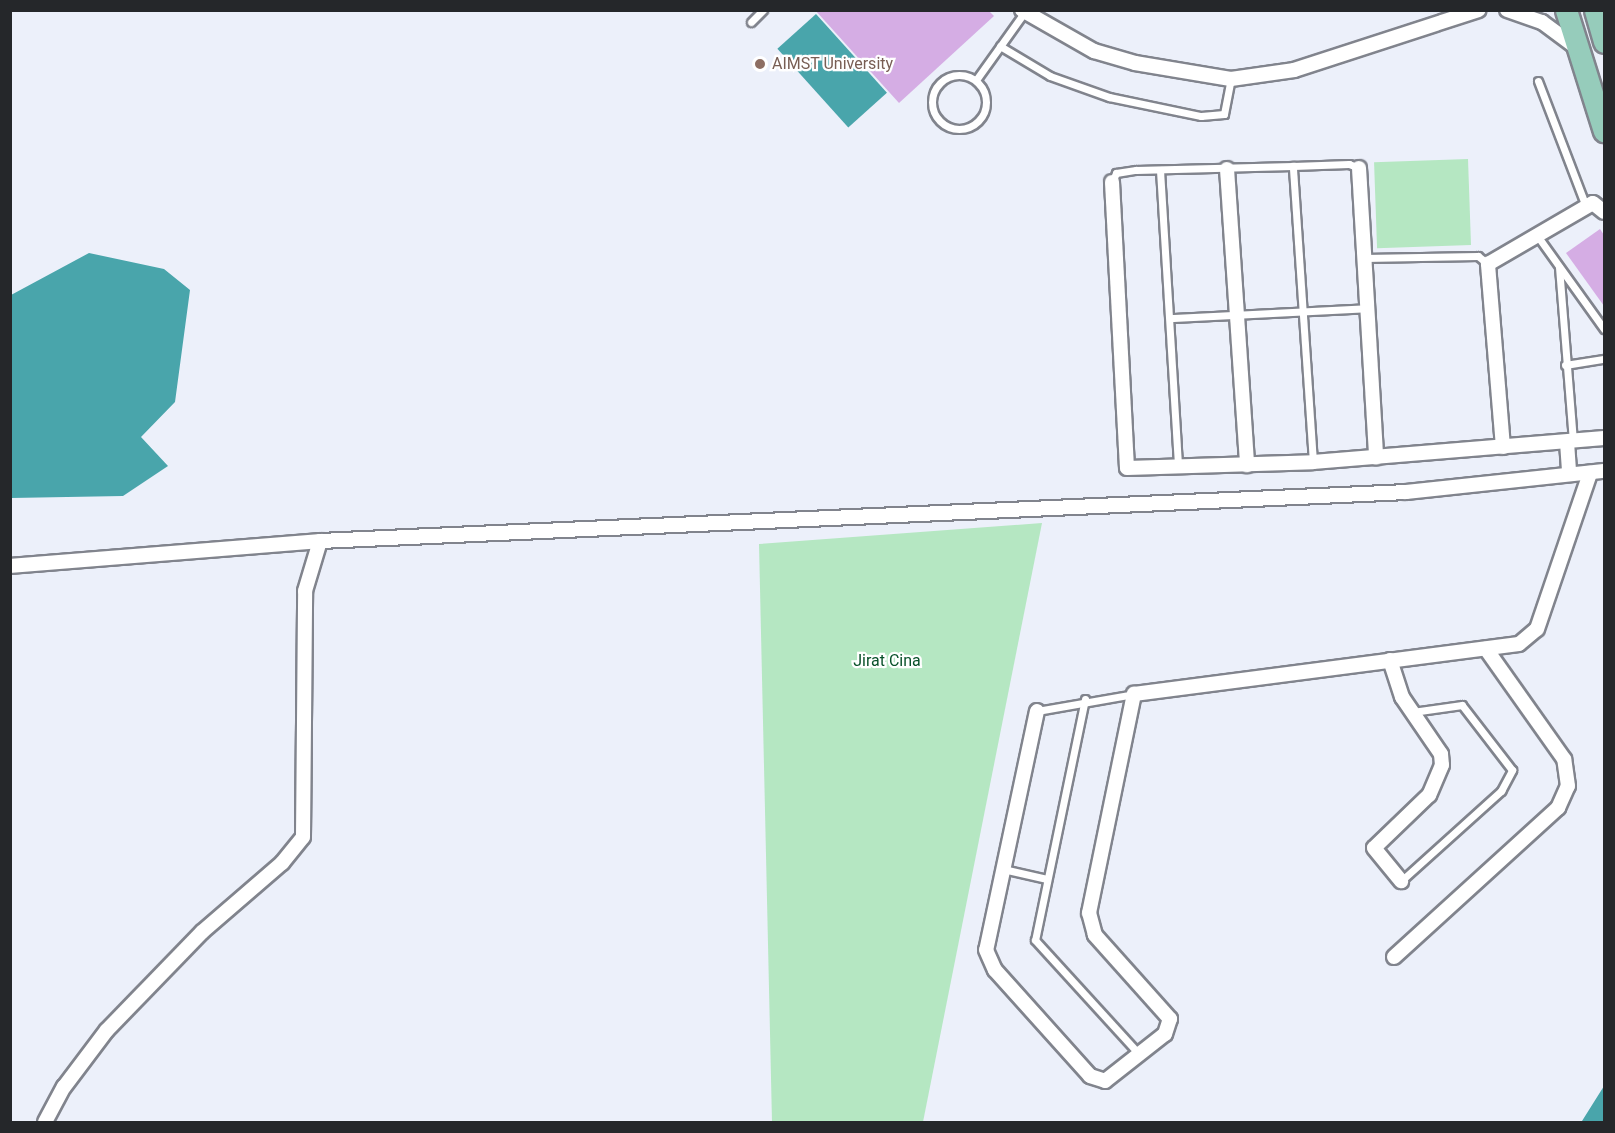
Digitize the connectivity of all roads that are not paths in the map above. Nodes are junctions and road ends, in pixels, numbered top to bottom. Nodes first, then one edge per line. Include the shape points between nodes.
1 (763, 10) edge
2 (1479, 10) edge
3 (1507, 10) edge
4 (1566, 10) edge
5 (1595, 10) edge
6 (1023, 12) edge
7 (751, 22) dead end
8 (1605, 42) edge
9 (1000, 46) junction
10 (1577, 48) junction
11 (1232, 79) junction
12 (975, 80) junction
13 (1538, 81) dead end
14 (1605, 131) edge
15 (1293, 166) junction
16 (1359, 168) joint
17 (1227, 169) junction
18 (1160, 170) junction
19 (1112, 182) joint
20 (1586, 207) junction
21 (1605, 212) edge
22 (1536, 234) junction
23 (1365, 258) junction
24 (1488, 264) junction
25 (1559, 267) junction
26 (1368, 308) junction
27 (1305, 312) junction
28 (1238, 315) junction
29 (1172, 318) junction
30 (1605, 329) edge
31 (1605, 359) edge
32 (1565, 365) junction
33 (1605, 438) edge
34 (1570, 441) junction
35 (1503, 447) junction
36 (1376, 458) junction
37 (1313, 462) junction
38 (1247, 465) junction
39 (1178, 467) junction
40 (1569, 472) junction
41 (1597, 472) edge
42 (320, 542) junction
43 (10, 566) edge
44 (1486, 649) junction
45 (1390, 660) junction
46 (1134, 694) junction
47 (1085, 699) junction
48 (1037, 711) joint
49 (1412, 712) junction
50 (1003, 869) junction
51 (1047, 879) junction
52 (1401, 881) joint
53 (1394, 957) dead end
54 (1140, 1054) junction
55 (45, 1122) edge

1 - 7 lane
2 - 11 street via 1294,70
3 - 10 street via 1542,22
4 - 10 main road
5 - 8 main road
6 - 9 lane
6 - 11 street via 1094,51 1135,63
9 - 11 lane via 1050,76 1108,98 1201,116 1224,114
9 - 12 lane
10 - 14 main road
12 - 12 lane via 985,94 981,119 967,129 942,124 931,99 940,82 958,75
13 - 20 lane
15 - 16 lane via 1349,164
15 - 17 lane
15 - 27 lane
16 - 23 street
17 - 18 lane
17 - 28 street
18 - 19 lane via 1122,171
18 - 29 lane
19 - 39 street via 1123,462 1135,469
20 - 21 street via 1593,203
20 - 22 street
22 - 24 street
22 - 25 lane
23 - 24 lane via 1478,256
23 - 26 street
24 - 35 street
25 - 30 lane
25 - 32 lane
26 - 27 lane
26 - 36 street
27 - 28 lane
27 - 37 lane
28 - 29 lane
28 - 38 street
29 - 39 lane
31 - 32 lane
32 - 34 lane
33 - 34 street
34 - 35 street
34 - 40 street
35 - 36 street
36 - 37 street
37 - 38 street
38 - 39 street
40 - 41 street
40 - 42 street via 1406,492
41 - 44 street via 1537,629 1519,644
42 - 43 street
42 - 55 street via 305,591 303,837 282,863 202,932 107,1030 64,1087
44 - 45 street
44 - 53 street via 1564,759 1568,786 1558,808
45 - 46 street
45 - 49 street
46 - 47 lane
46 - 54 street via 1089,913 1095,935 1168,1011 1165,1034
47 - 48 lane
47 - 51 lane
48 - 50 street
49 - 52 street via 1442,765 1429,795 1374,848
49 - 52 lane via 1462,705 1512,770 1501,791
50 - 51 lane
50 - 54 street via 986,950 995,970 1090,1076 1112,1079
51 - 54 lane via 1035,940

